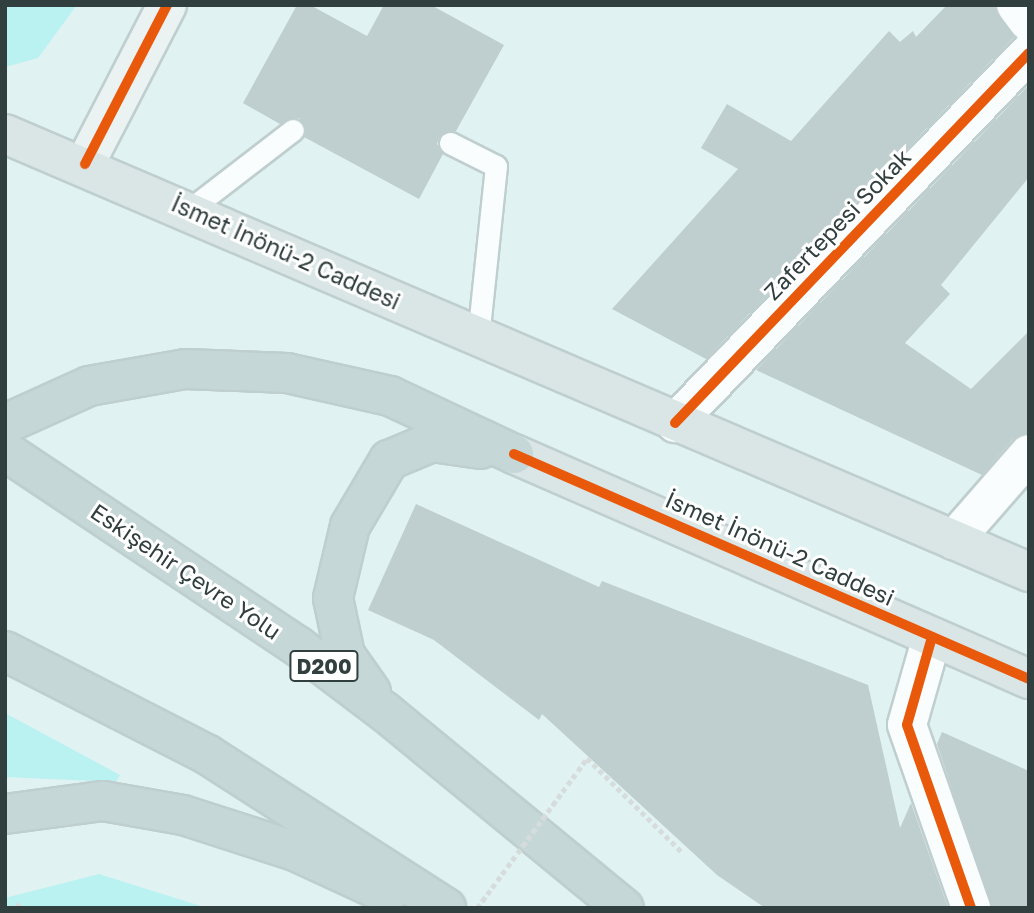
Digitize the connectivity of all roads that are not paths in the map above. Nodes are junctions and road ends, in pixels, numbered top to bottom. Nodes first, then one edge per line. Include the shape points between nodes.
1 (167, 5) edge
2 (1016, 5) edge
3 (1029, 22) edge
4 (1029, 53) edge
5 (293, 131) dead end
6 (5, 134) edge
7 (450, 143) dead end
8 (85, 164) junction
9 (189, 210) junction
10 (478, 336) junction
11 (675, 423) junction
12 (5, 424) edge
13 (5, 451) edge
14 (1029, 453) edge
15 (514, 454) junction
16 (954, 540) junction
17 (1029, 572) edge
18 (932, 637) junction
19 (5, 651) edge
20 (1029, 679) edge
21 (386, 712) junction
22 (5, 814) edge
23 (417, 908) edge
24 (446, 908) edge
25 (624, 908) edge
26 (971, 908) edge

1 - 8 street
2 - 3 street
4 - 11 street, Zafertepesi Sokak
5 - 9 lane
6 - 8 main road, İsmet İnönü-2 Caddesi
7 - 10 lane via 496,166
8 - 9 main road, İsmet İnönü-2 Caddesi
9 - 10 main road, İsmet İnönü-2 Caddesi
10 - 11 main road, İsmet İnönü-2 Caddesi
11 - 16 main road, İsmet İnönü-2 Caddesi
12 - 15 highway via 89,386 185,369 287,373 390,396
13 - 21 highway, Eskişehir Çevre Yolu / D200 via 299,647
14 - 16 street
15 - 18 main road, İsmet İnönü-2 Caddesi
15 - 21 highway via 432,442 389,460 350,526 333,598 345,655
16 - 17 main road, İsmet İnönü-2 Caddesi
18 - 20 main road, İsmet İnönü-2 Caddesi
18 - 26 street via 907,725
19 - 24 highway via 208,755
21 - 25 highway, Eskişehir Çevre Yolu / D200
22 - 23 highway via 103,801 183,814 295,851

